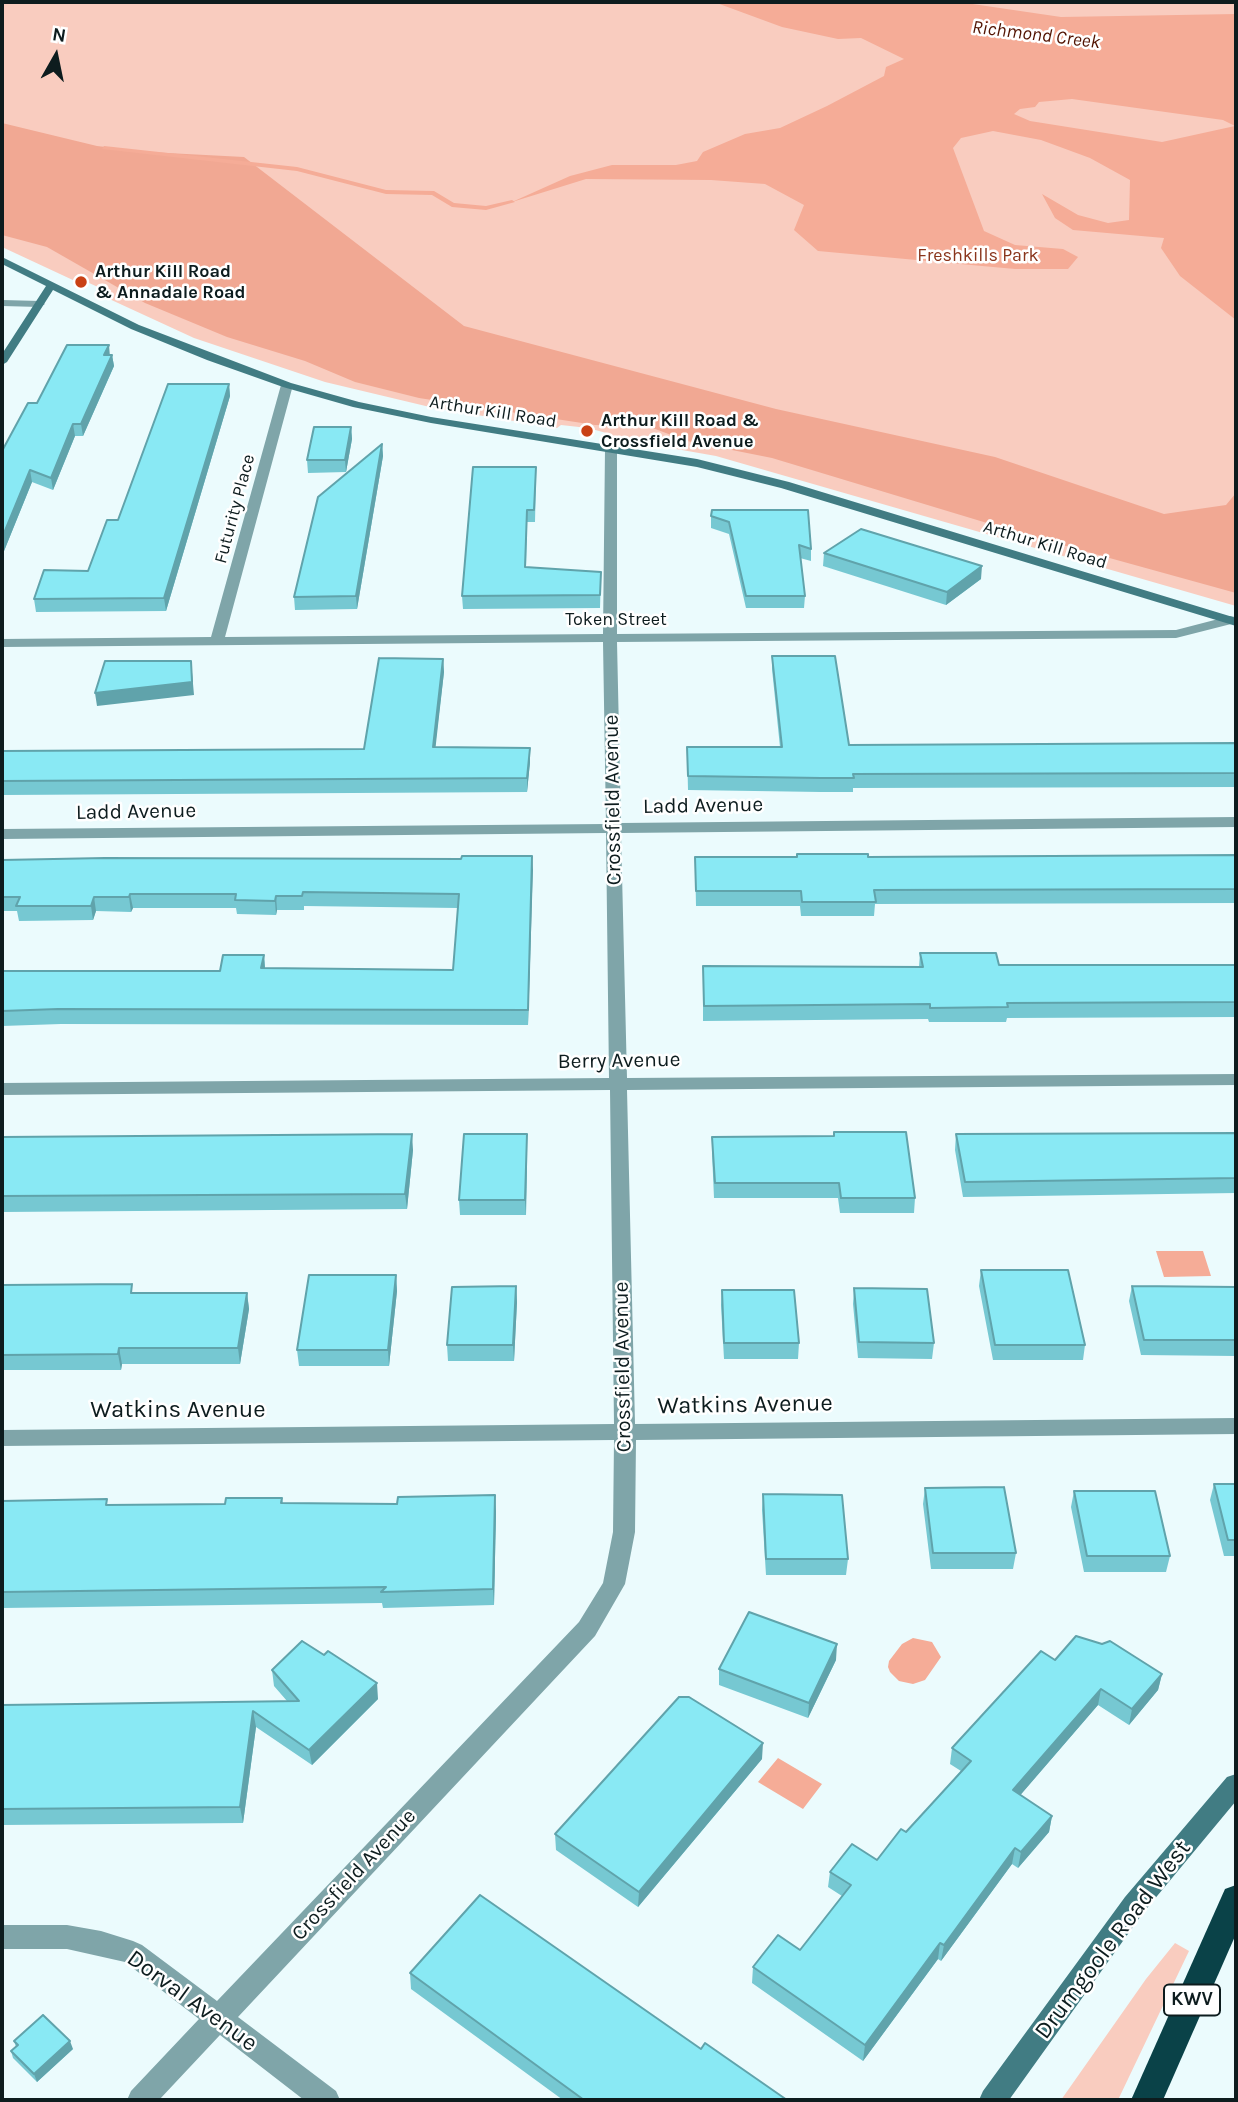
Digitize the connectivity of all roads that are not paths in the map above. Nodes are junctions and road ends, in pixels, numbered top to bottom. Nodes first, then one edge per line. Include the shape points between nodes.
1 (2, 260) edge
2 (52, 284) junction
3 (2, 303) edge
4 (40, 304) junction
5 (2, 362) edge
6 (287, 385) junction
7 (611, 449) junction
8 (1233, 621) edge
9 (610, 640) junction
10 (217, 642) junction
11 (2, 643) edge
12 (1236, 822) edge
13 (613, 828) junction
14 (2, 834) edge
15 (1236, 1079) edge
16 (618, 1084) junction
17 (2, 1089) edge
18 (1236, 1426) edge
19 (625, 1433) junction
20 (2, 1438) edge
21 (1236, 1784) edge
22 (1236, 1899) edge
23 (2, 1937) edge
24 (220, 2018) junction
25 (141, 2100) edge
26 (326, 2100) edge
27 (993, 2100) edge
28 (1147, 2100) edge

1 - 2 street, Arthur Kill Road
2 - 4 street
2 - 6 street, Arthur Kill Road via 135,327
3 - 4 street
4 - 5 street
6 - 7 street, Arthur Kill Road via 431,420
6 - 10 street, Futurity Place
7 - 8 street, Arthur Kill Road via 697,463 785,485
7 - 9 street, Crossfield Avenue
8 - 9 street, Token Street via 1176,634
9 - 10 street, Token Street
9 - 13 street, Crossfield Avenue
10 - 11 street, Token Street
12 - 13 street, Ladd Avenue
13 - 14 street, Ladd Avenue
13 - 16 street, Crossfield Avenue
15 - 16 street, Berry Avenue
16 - 17 street, Berry Avenue
16 - 19 street, Crossfield Avenue
18 - 19 street, Watkins Avenue
19 - 20 street, Watkins Avenue
19 - 24 street, Crossfield Avenue via 624,1532 614,1584 587,1629
21 - 27 street, Drumgoole Road West via 1134,1905
22 - 28 highway, KWV
23 - 24 street, Dorval Avenue via 67,1937 133,1953
24 - 25 street, Crossfield Avenue
24 - 26 street, Dorval Avenue

